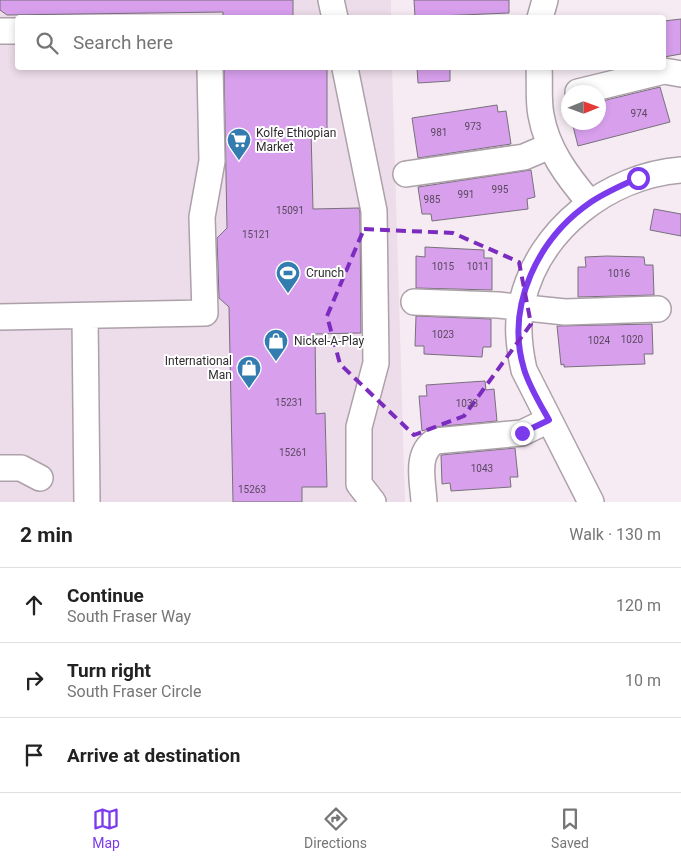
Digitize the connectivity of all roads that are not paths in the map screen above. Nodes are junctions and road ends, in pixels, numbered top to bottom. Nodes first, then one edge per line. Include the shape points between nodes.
1 (331, 0) edge
2 (544, 0) edge
3 (334, 15) edge
4 (541, 15) edge
5 (0, 31) edge
6 (15, 31) edge
7 (210, 70) edge
8 (345, 70) edge
9 (539, 70) edge
10 (681, 74) edge
11 (606, 85) edge
12 (561, 97) edge
13 (540, 102) junction
14 (550, 146) junction
15 (681, 170) edge
16 (406, 174) dead end
17 (590, 203) junction
18 (414, 302) dead end
19 (521, 307) junction
20 (658, 309) dead end
21 (84, 316) junction
22 (0, 317) edge
23 (549, 420) junction
24 (0, 468) edge
25 (40, 478) dead end
26 (87, 502) edge
27 (373, 502) edge
28 (424, 502) edge
29 (591, 502) edge

1 - 3 street
2 - 4 street
5 - 6 street
7 - 21 street via 212,161 202,217 205,313
8 - 27 street via 374,211 376,364 359,427 360,484
9 - 13 street
10 - 11 street via 664,71
12 - 13 street
13 - 14 street
14 - 16 street via 524,157
14 - 17 street via 568,178
15 - 17 street via 638,178
17 - 19 street via 552,239 536,262
18 - 19 street
19 - 20 street via 565,312
19 - 23 street via 519,341 524,370
21 - 22 street
21 - 26 street
23 - 28 street via 522,433 434,441 422,455
23 - 29 street
24 - 25 street via 21,468

